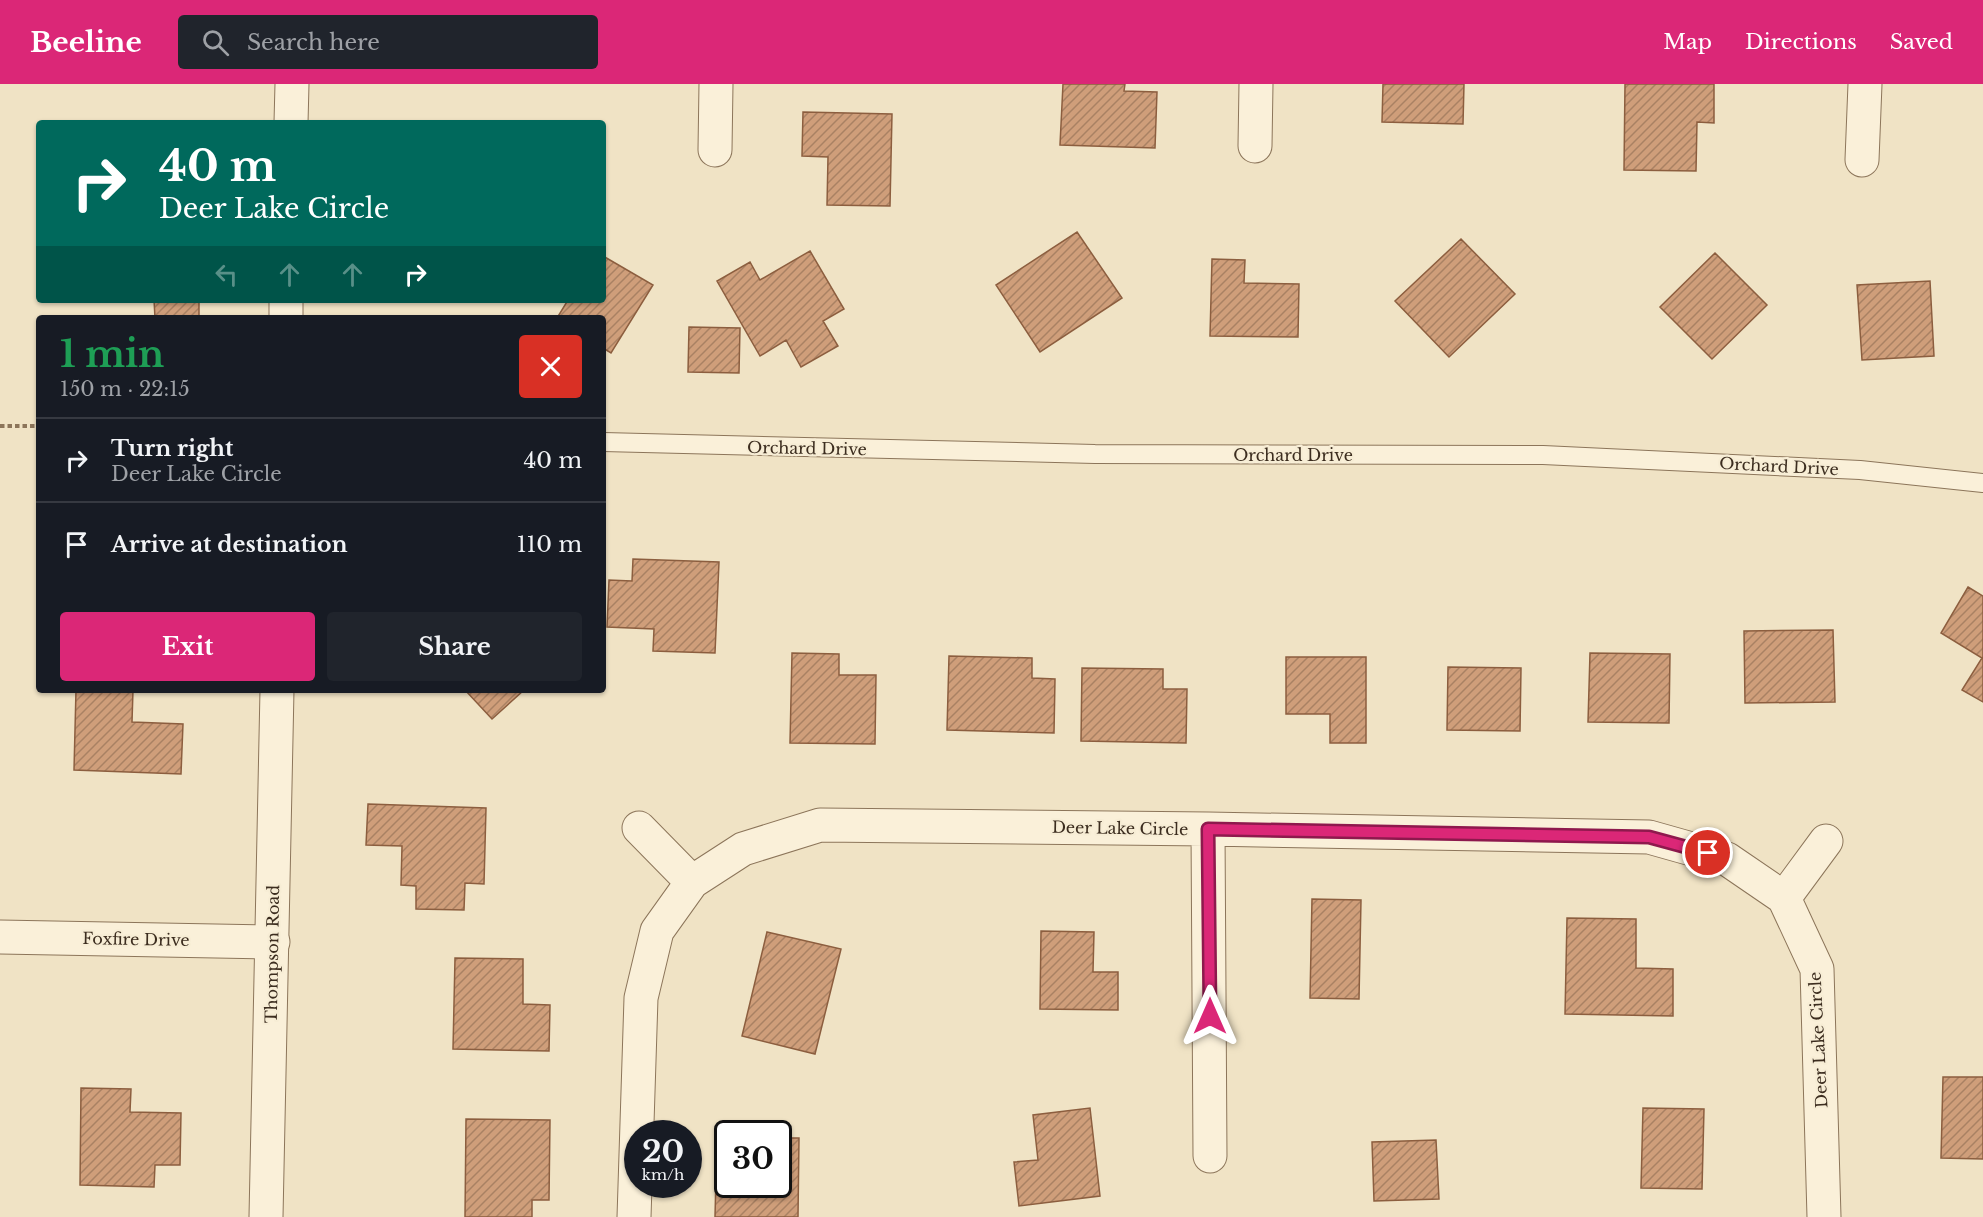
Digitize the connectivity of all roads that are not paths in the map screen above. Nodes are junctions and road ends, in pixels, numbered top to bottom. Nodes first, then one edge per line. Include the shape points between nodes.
1 (292, 84) edge
2 (716, 84) edge
3 (1256, 84) edge
4 (1865, 84) edge
5 (291, 120) edge
6 (1255, 146) dead end
7 (715, 150) dead end
8 (1862, 160) dead end
9 (606, 441) edge
10 (1983, 483) edge
11 (278, 693) edge
12 (639, 828) dead end
13 (1208, 829) junction
14 (1826, 841) dead end
15 (692, 882) junction
16 (1784, 898) junction
17 (0, 937) edge
18 (273, 942) junction
19 (1210, 1156) dead end
20 (266, 1217) edge
21 (634, 1217) edge
22 (1824, 1217) edge

1 - 5 street
2 - 7 street
3 - 6 street
4 - 8 street
9 - 10 lane, Orchard Drive via 1095,454 1543,455 1860,470
11 - 18 street, Thompson Road
12 - 15 street
13 - 15 street, Deer Lake Circle via 820,825 742,849
13 - 16 street, Deer Lake Circle via 1649,837 1727,858
13 - 19 street
14 - 16 street
15 - 21 street, Deer Lake Circle via 657,931 641,998
16 - 22 street, Deer Lake Circle via 1817,969
17 - 18 street, Foxfire Drive
18 - 20 street, Thompson Road

